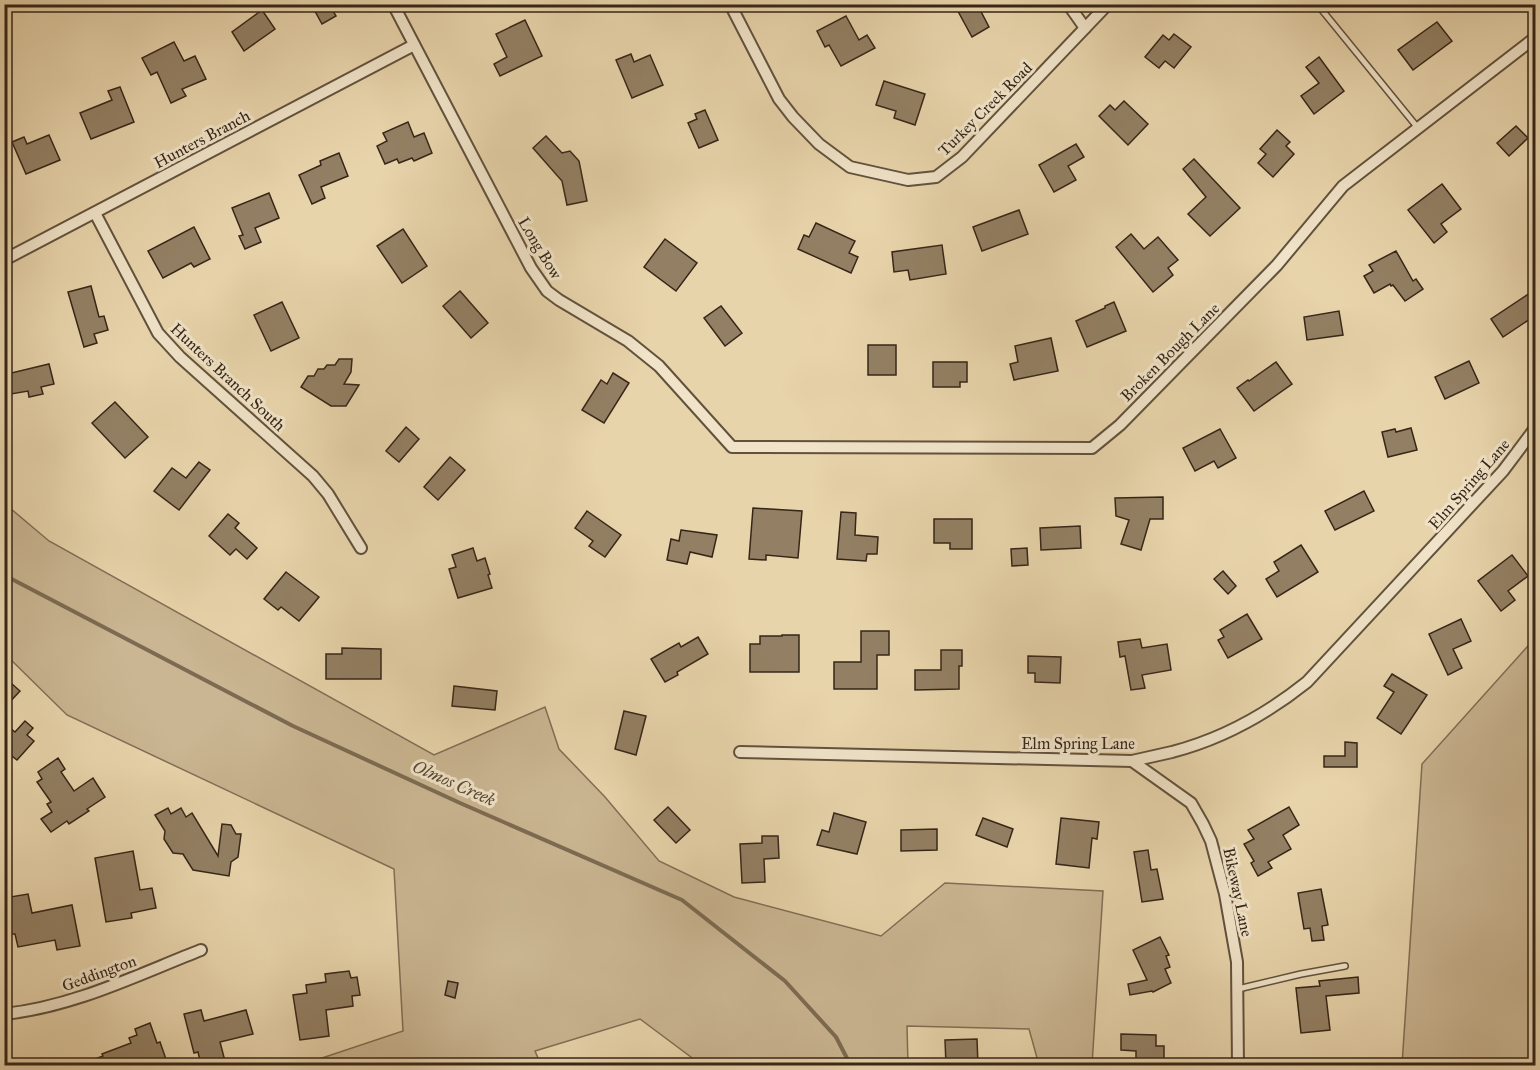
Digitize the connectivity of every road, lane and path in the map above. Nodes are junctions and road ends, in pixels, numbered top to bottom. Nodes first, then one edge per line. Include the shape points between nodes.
1 (393, 4) edge
2 (730, 4) edge
3 (1068, 4) edge
4 (1108, 4) edge
5 (1317, 4) edge
6 (1085, 28) junction
7 (1536, 36) edge
8 (414, 45) junction
9 (1418, 128) junction
10 (95, 213) junction
11 (4, 260) edge
12 (1536, 427) edge
13 (732, 447) joint
14 (361, 548) dead end
15 (740, 752) dead end
16 (1132, 761) junction
17 (201, 950) dead end
18 (1345, 966) dead end
19 (1238, 989) junction
20 (4, 1014) edge
21 (1238, 1065) edge

1 - 8 street, Long Bow
2 - 6 street, Turkey Creek Road via 779,99 813,138 850,167 908,180 936,177 962,158
3 - 6 street
4 - 6 street, Turkey Creek Road
5 - 9 lane
7 - 9 street, Broken Bough Lane
8 - 10 street, Hunters Branch
8 - 13 street, Long Bow via 531,268 547,291 628,341 658,366
9 - 13 street, Broken Bough Lane via 1343,186 1277,265 1120,425 1092,448
10 - 11 street, Hunters Branch
10 - 14 street, Hunters Branch South via 165,342 313,477
12 - 16 street, Elm Spring Lane via 1503,471 1306,682 1257,718 1230,731 1174,752
15 - 16 street, Elm Spring Lane
16 - 19 street, Bikeway Lane via 1191,803 1203,824 1225,894
17 - 20 street, Geddington via 86,996 39,1010
18 - 19 lane
19 - 21 street, Bikeway Lane

